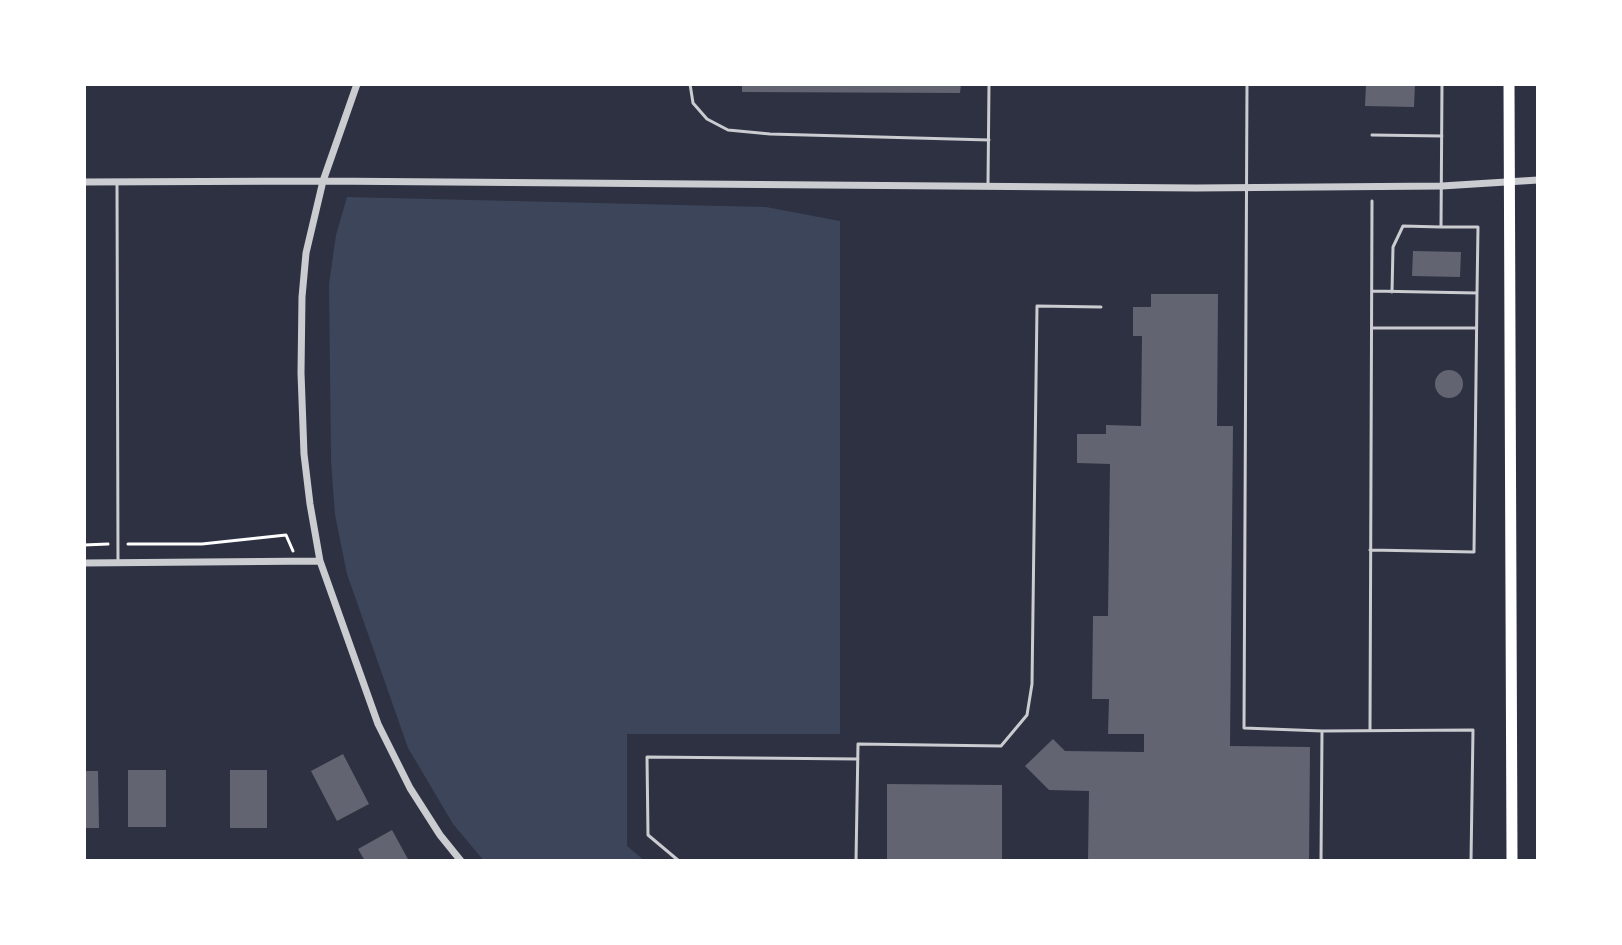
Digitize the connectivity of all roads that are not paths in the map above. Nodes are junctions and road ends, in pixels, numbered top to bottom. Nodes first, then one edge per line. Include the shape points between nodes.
1 (357, 84) edge
2 (690, 84) edge
3 (989, 84) edge
4 (1247, 84) edge
5 (1442, 84) edge
6 (1509, 84) edge
7 (1372, 135) dead end
8 (1442, 136) junction
9 (989, 140) junction
10 (1509, 180) junction
11 (1538, 180) edge
12 (323, 181) junction
13 (84, 182) edge
14 (117, 182) junction
15 (1442, 186) junction
16 (988, 187) junction
17 (1247, 187) junction
18 (1372, 201) dead end
19 (1441, 227) junction
20 (1372, 291) junction
21 (1392, 292) junction
22 (1477, 293) junction
23 (1101, 307) dead end
24 (1372, 328) junction
25 (1476, 328) junction
26 (1370, 550) junction
27 (320, 561) junction
28 (84, 563) edge
29 (118, 563) junction
30 (1322, 731) junction
31 (1370, 731) junction
32 (858, 759) junction
33 (461, 861) edge
34 (679, 861) edge
35 (856, 861) edge
36 (1321, 861) edge
37 (1471, 861) edge
38 (1512, 861) edge

1 - 12 street
2 - 9 lane via 693,103 707,119 728,130
3 - 9 lane
4 - 17 lane
5 - 8 lane
6 - 10 main road
7 - 8 lane
8 - 15 lane
9 - 16 lane
10 - 11 street
10 - 15 street
10 - 38 main road
12 - 14 street
12 - 16 street
12 - 27 street via 306,253 301,334 304,454
13 - 14 street
14 - 29 lane
15 - 17 street
15 - 19 lane
16 - 17 street
17 - 30 lane via 1244,728
18 - 20 lane
19 - 21 lane via 1403,226 1393,247
19 - 22 lane via 1478,227
20 - 21 lane
20 - 24 lane
21 - 22 lane
22 - 25 lane
23 - 32 lane via 1037,306 1032,684 1027,715 1001,746 858,744
24 - 25 lane
24 - 26 lane
25 - 26 lane via 1474,552
26 - 31 lane
27 - 29 street
27 - 33 street via 378,724 410,788
28 - 29 street
30 - 31 lane
30 - 36 lane
31 - 37 lane via 1473,730
32 - 34 lane via 647,757 648,835
32 - 35 lane

